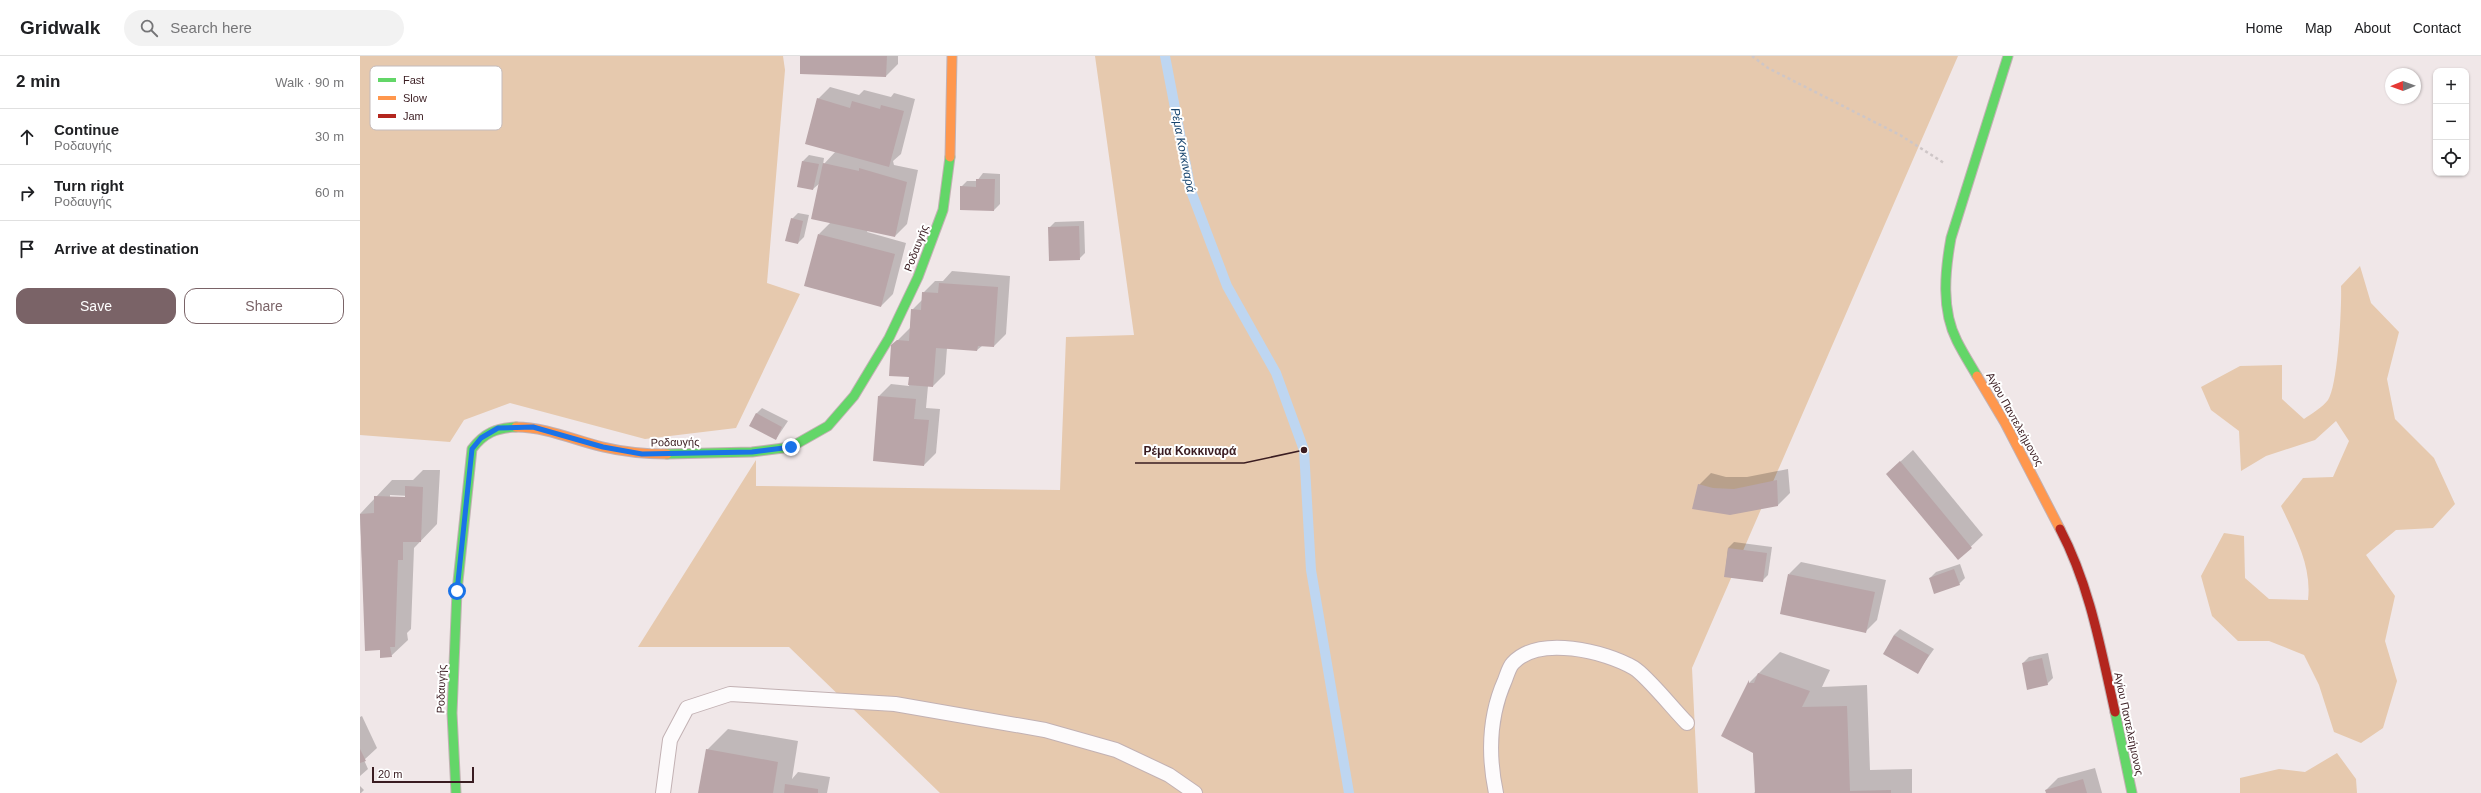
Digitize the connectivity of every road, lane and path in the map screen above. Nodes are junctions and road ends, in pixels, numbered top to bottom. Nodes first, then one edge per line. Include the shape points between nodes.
1 (952, 56) edge
2 (1752, 56) edge
3 (2008, 56) edge
4 (1968, 178) junction
5 (1687, 723) dead end
6 (456, 793) edge
7 (663, 793) edge
8 (1195, 793) edge
9 (1496, 793) edge
10 (2132, 793) edge

1 - 6 street, Ροδαυγής via 951,147 943,210 918,277 889,338 854,396 828,426 791,447 752,452 642,454 603,447 533,427 498,428 481,438 472,449 457,591 452,713
2 - 4 path via 1768,68 1900,135
3 - 4 street, Αγίου Παντελεήμονος
4 - 10 street, Αγίου Παντελεήμονος via 1946,267 1949,318 1956,340 2005,423 2073,553 2096,625
5 - 9 lane via 1634,668 1592,651 1556,648 1531,652 1512,664 1501,688 1490,734 1490,766
7 - 8 lane via 670,740 688,708 730,694 895,704 1045,730 1116,750 1169,775

